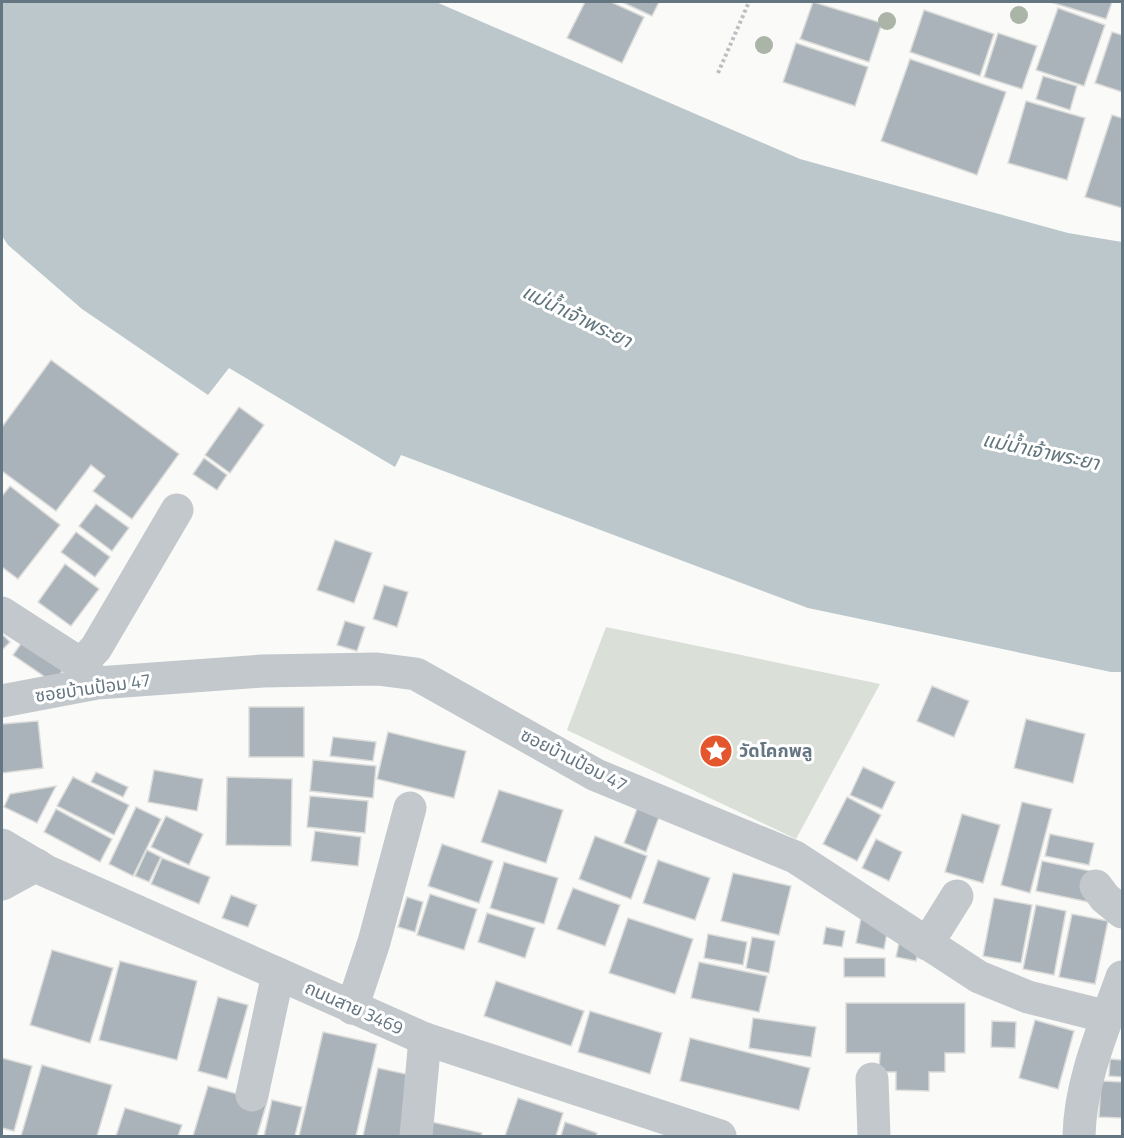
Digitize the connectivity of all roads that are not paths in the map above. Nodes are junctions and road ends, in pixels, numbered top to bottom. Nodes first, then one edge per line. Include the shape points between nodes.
1 (177, 510) dead end
2 (2, 613) edge
3 (89, 674) junction
4 (2, 701) edge
5 (410, 808) dead end
6 (2, 845) edge
7 (37, 865) junction
8 (2, 884) edge
9 (1096, 886) dead end
10 (957, 896) dead end
11 (1122, 912) edge
12 (927, 944) junction
13 (278, 974) junction
14 (1117, 997) edge
15 (352, 1008) junction
16 (425, 1039) junction
17 (872, 1079) dead end
18 (252, 1095) dead end
19 (714, 1135) edge
20 (416, 1137) edge
21 (874, 1137) edge
22 (1079, 1137) edge

1 - 3 street via 96,648
2 - 3 street
3 - 4 street, ซอยบ้านป้อม 47
3 - 12 street, ซอยบ้านป้อม 47 via 377,669 416,674 596,775 795,857
5 - 15 street
6 - 7 street, ถนนสาย 3469
7 - 8 street
7 - 13 street, ถนนสาย 3469
9 - 11 street
10 - 12 street
12 - 14 street, ซอยบ้านป้อม 47 via 979,977 1028,997
13 - 15 street, ถนนสาย 3469
13 - 18 street
14 - 22 street via 1089,1069
15 - 16 street, ถนนสาย 3469
16 - 19 street, ถนนสาย 3469
16 - 20 street
17 - 21 street

